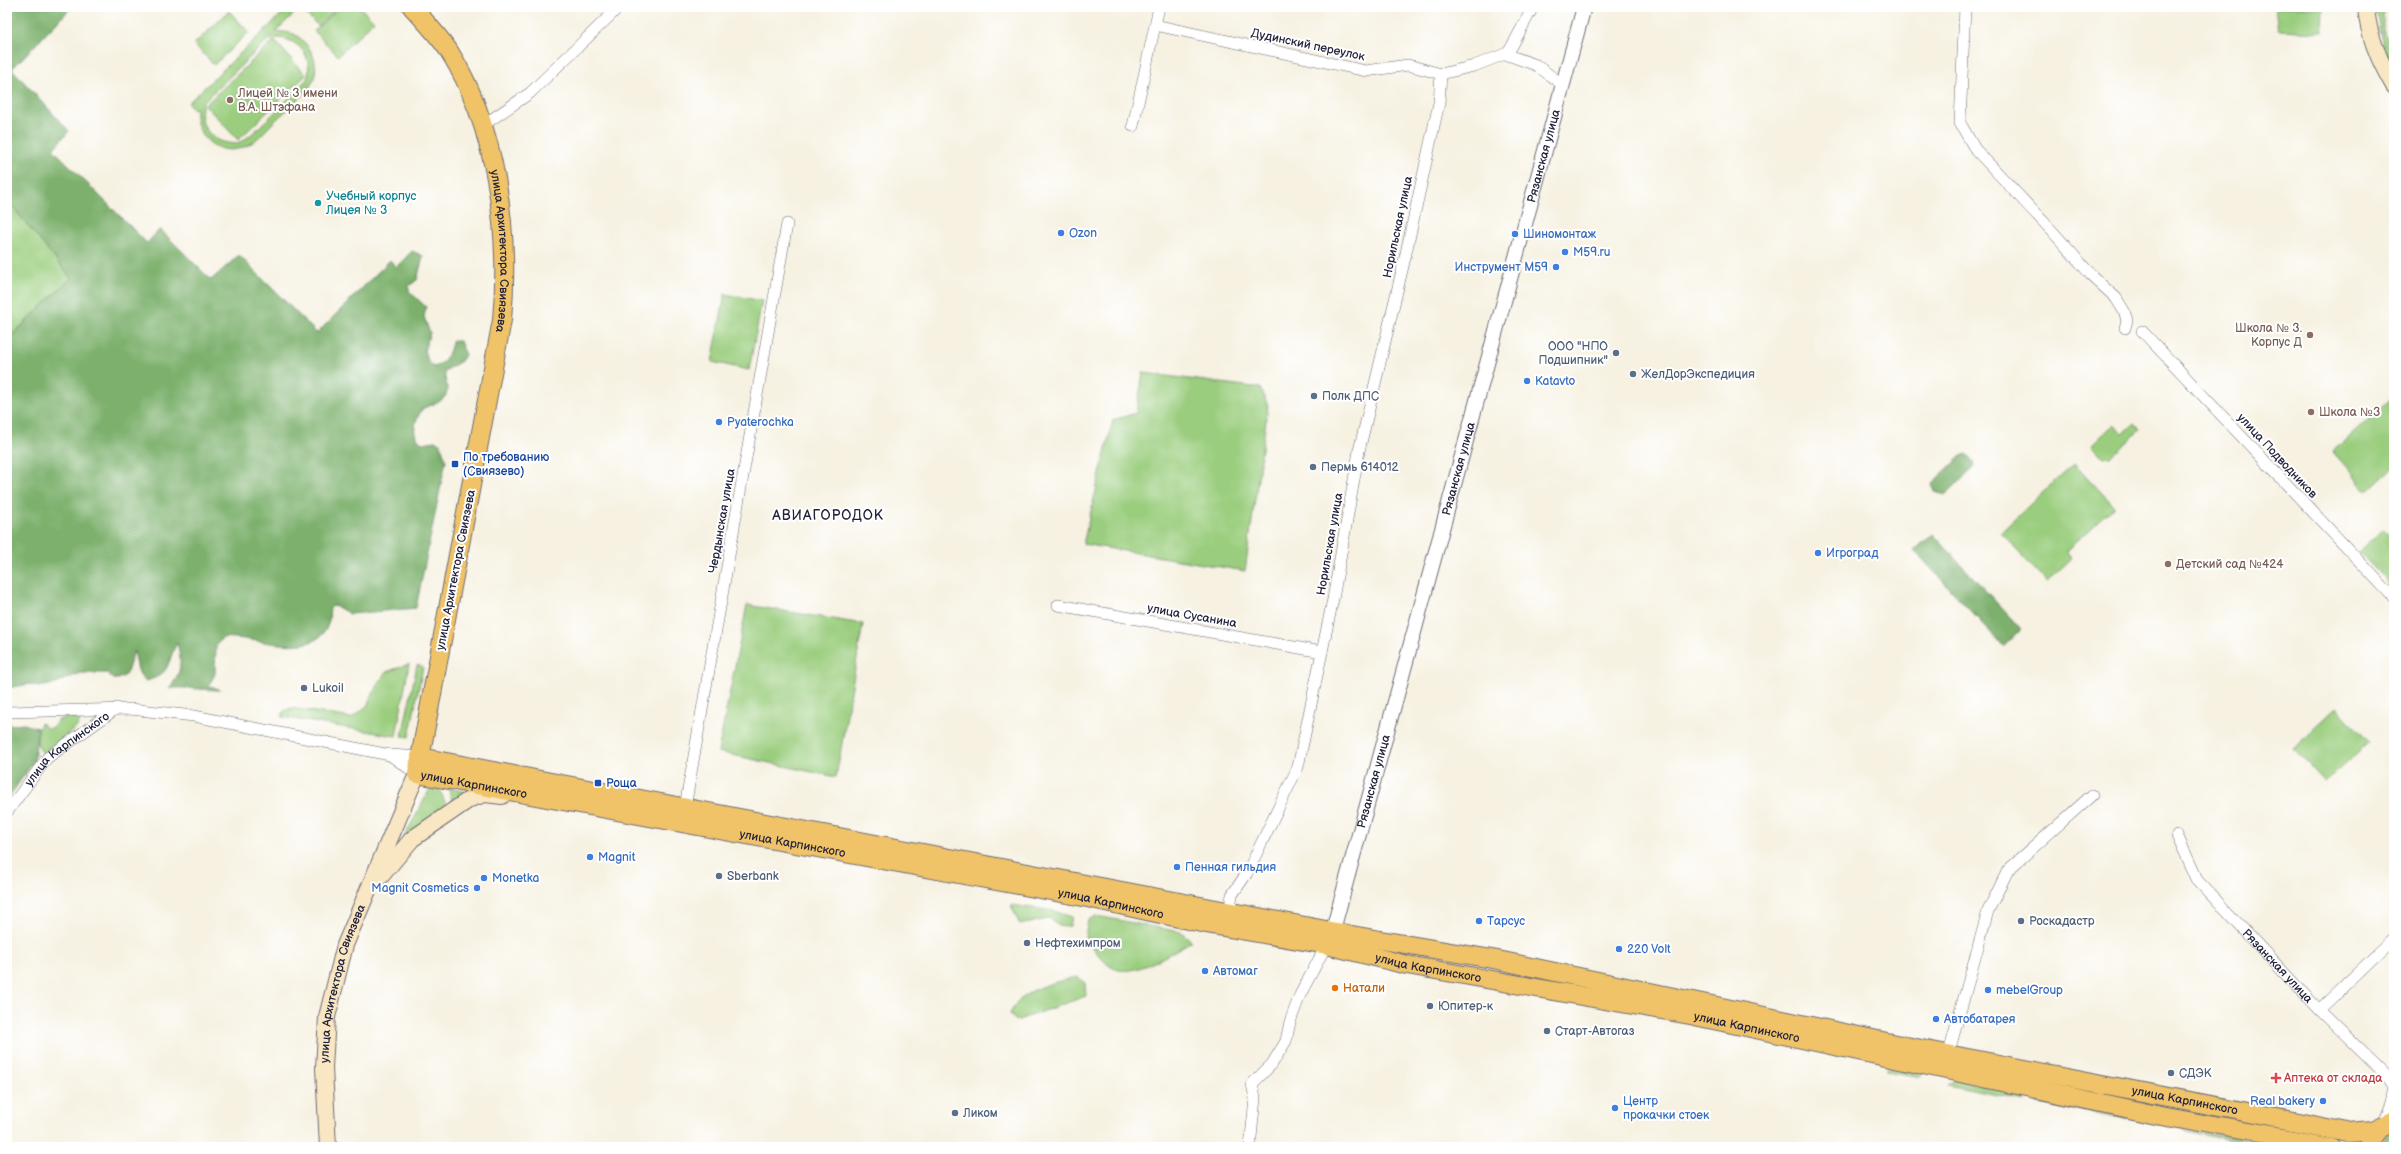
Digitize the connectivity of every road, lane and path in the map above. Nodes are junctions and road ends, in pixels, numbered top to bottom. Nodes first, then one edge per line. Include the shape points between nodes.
1 (412, 7) edge
2 (619, 7) edge
3 (1159, 7) edge
4 (1533, 7) edge
5 (1584, 7) edge
6 (1965, 7) edge
7 (2366, 7) edge
8 (1155, 25) junction
9 (1505, 54) junction
10 (1441, 74) junction
11 (1564, 84) junction
12 (2394, 86) edge
13 (482, 126) junction
14 (1133, 126) dead end
15 (787, 224) dead end
16 (2125, 328) dead end
17 (2142, 331) dead end
18 (2394, 598) edge
19 (1058, 605) dead end
20 (1322, 652) junction
21 (117, 708) junction
22 (7, 712) edge
23 (390, 755) junction
24 (419, 765) junction
25 (2092, 795) dead end
26 (534, 796) junction
27 (7, 812) edge
28 (683, 815) junction
29 (2177, 835) dead end
30 (992, 873) junction
31 (366, 898) junction
32 (1229, 912) junction
33 (1330, 938) junction
34 (2394, 938) edge
35 (1511, 963) junction
36 (1508, 983) junction
37 (2319, 1010) junction
38 (1947, 1061) junction
39 (2107, 1085) junction
40 (2394, 1086) edge
41 (2394, 1091) edge
42 (2107, 1104) junction
43 (2388, 1124) edge
44 (328, 1145) edge
45 (1250, 1147) edge
46 (2331, 1147) edge
47 (2369, 1147) edge

1 - 13 main road, улица Архитектора Свиязева via 448,51 465,82
2 - 13 street via 530,94
3 - 8 street
4 - 9 street via 1511,48
5 - 11 street, Рязанская улица
6 - 16 street via 1960,123 1976,149 2091,275 2116,298 2127,320
7 - 12 main road via 2376,52
8 - 10 street, Дудинский переулок via 1366,71 1408,65
8 - 14 street
9 - 10 street, Дудинский переулок via 1474,66
9 - 11 street via 1536,65
10 - 20 street, Норильская улица via 1439,103 1359,451
11 - 33 street, Рязанская улица
13 - 24 main road, улица Архитектора Свиязева via 502,220 506,256 503,314
15 - 28 street, Чердынская улица
17 - 18 street, улица Подводников
19 - 20 street, улица Сусанина
20 - 32 street, Норильская улица via 1298,768 1248,873 1232,895
21 - 22 street, улица Карпинского
21 - 23 street, улица Карпинского via 194,716
21 - 27 street, улица Карпинского via 47,758
23 - 24 street
23 - 24 street, улица Карпинского
24 - 26 main road, улица Карпинского
24 - 28 main road, улица Карпинского
24 - 31 main road, улица Архитектора Свиязева
25 - 38 street via 2008,870 1988,911
26 - 28 main road, улица Карпинского
26 - 31 main road via 519,798 485,794 470,799 412,839 387,867
28 - 30 main road, улица Карпинского
29 - 37 street, Рязанская улица via 2198,881
30 - 32 main road, улица Карпинского
30 - 33 main road, улица Карпинского via 1083,897 1206,924
31 - 44 main road, улица Архитектора Свиязева via 340,960 327,1017 324,1068
32 - 33 main road, улица Карпинского
33 - 35 main road, улица Карпинского
33 - 36 main road, улица Карпинского via 1407,965
33 - 45 street via 1300,995 1286,1041 1272,1064 1252,1084 1255,1098
34 - 37 street
35 - 36 main road via 1502,965 1498,971 1499,977
35 - 38 main road, улица Карпинского
36 - 38 main road, улица Карпинского
37 - 40 street, Рязанская улица via 2390,1079
38 - 39 main road, улица Карпинского
38 - 42 main road, улица Карпинского
39 - 42 main road, улица Карпинского via 2114,1095
39 - 43 main road, улица Карпинского via 2348,1132
41 - 43 street
42 - 46 main road, улица Карпинского
43 - 47 main road via 2373,1137

